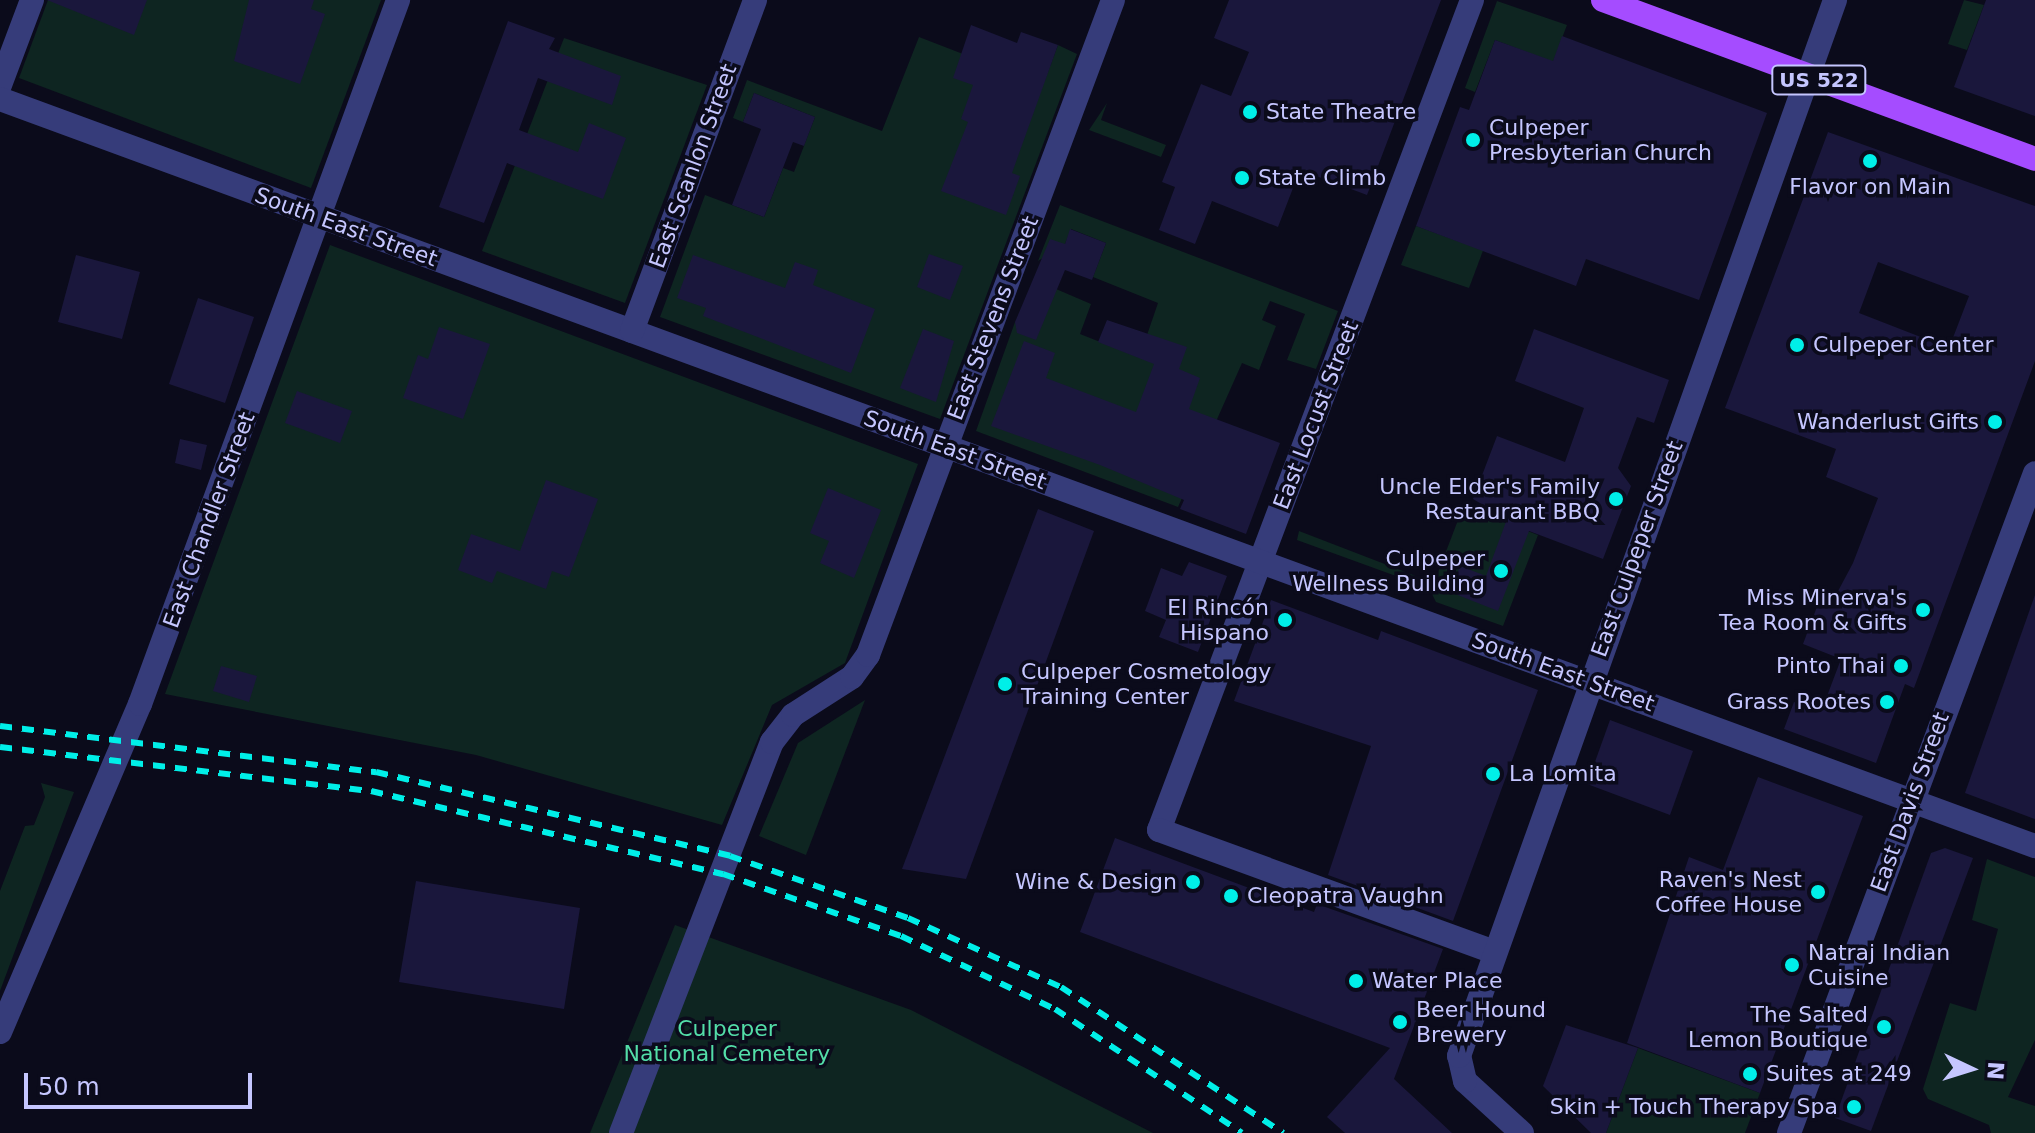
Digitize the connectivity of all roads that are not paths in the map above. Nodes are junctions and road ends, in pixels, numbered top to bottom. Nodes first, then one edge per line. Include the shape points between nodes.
1 (32, 0) edge
2 (398, 0) edge
3 (755, 0) edge
4 (1113, 0) edge
5 (1472, 0) edge
6 (1603, 0) edge
7 (1835, 0) edge
8 (1807, 75) junction
9 (0, 85) edge
10 (0, 99) edge
11 (2035, 159) edge
12 (320, 217) junction
13 (632, 331) junction
14 (945, 446) junction
15 (2035, 473) edge
16 (1261, 561) junction
17 (1589, 682) junction
18 (1910, 799) junction
19 (2035, 846) edge
20 (1494, 952) junction
21 (0, 1032) edge
22 (621, 1133) edge
23 (1522, 1133) edge
24 (1789, 1133) edge

1 - 9 street
2 - 12 street, East Chandler Street
3 - 13 street, East Scanlon Street
4 - 14 street, East Stevens Street
5 - 16 street, East Locust Street
6 - 8 main road, US 522
7 - 8 street, East Culpeper Street
8 - 11 main road, US 522
8 - 17 street, East Culpeper Street
10 - 12 street, South East Street
12 - 13 street, South East Street
12 - 21 street, East Chandler Street via 127,737
13 - 14 street, South East Street
14 - 16 street, South East Street
14 - 22 street, East Stevens Street via 864,663 776,734
15 - 18 street, East Davis Street
16 - 17 street, South East Street
16 - 20 street, East Locust Street via 1159,830
17 - 18 street, South East Street
17 - 20 street, East Culpeper Street
18 - 19 street, South East Street
18 - 24 street, East Davis Street
20 - 23 street, East Culpeper Street via 1459,1070

